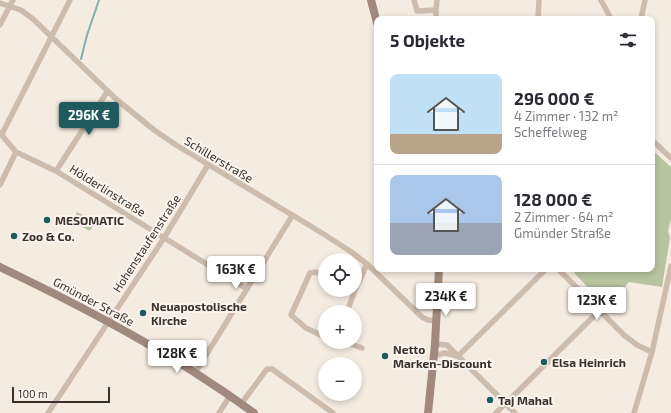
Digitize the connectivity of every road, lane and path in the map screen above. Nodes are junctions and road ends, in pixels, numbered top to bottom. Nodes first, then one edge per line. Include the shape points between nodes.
1 (13, 0) edge
2 (70, 0) edge
3 (371, 0) edge
4 (414, 0) edge
5 (437, 0) edge
6 (539, 0) edge
7 (601, 0) edge
8 (645, 0) edge
9 (0, 3) edge
10 (9, 7) junction
11 (436, 10) junction
12 (375, 16) edge
13 (436, 16) edge
14 (538, 16) edge
15 (609, 16) edge
16 (642, 16) edge
17 (0, 25) edge
18 (51, 36) junction
19 (107, 92) junction
20 (1, 134) edge
21 (655, 143) edge
22 (16, 152) junction
23 (671, 158) edge
24 (208, 165) junction
25 (56, 171) junction
26 (0, 185) edge
27 (292, 216) junction
28 (164, 238) junction
29 (366, 264) junction
30 (671, 266) edge
31 (0, 267) edge
32 (374, 272) edge
33 (374, 272) edge
34 (439, 272) edge
35 (543, 272) edge
36 (561, 272) edge
37 (318, 273) edge
38 (362, 273) edge
39 (247, 289) junction
40 (599, 311) junction
41 (109, 321) junction
42 (435, 321) junction
43 (318, 335) edge
44 (435, 344) junction
45 (652, 352) junction
46 (433, 356) junction
47 (458, 356) junction
48 (195, 373) junction
49 (230, 396) junction
50 (506, 403) junction
51 (241, 404) junction
52 (48, 413) edge
53 (219, 413) edge
54 (254, 413) edge
55 (333, 413) edge
56 (428, 413) edge
57 (496, 413) edge
58 (515, 413) edge
59 (634, 413) edge

1 - 10 street
2 - 18 street
3 - 12 street
4 - 11 street via 418,11
5 - 11 street
6 - 14 street
7 - 15 street
8 - 16 street
9 - 10 street, Schillerstraße
10 - 17 street
10 - 18 street, Schillerstraße via 27,14
11 - 13 street
18 - 19 street, Schillerstraße
18 - 20 street
19 - 24 street, Schillerstraße via 154,130
19 - 25 street
20 - 22 street
21 - 23 street
22 - 25 street, Hölderlinstraße
22 - 26 street
24 - 27 street, Schillerstraße
24 - 28 street, Hohenstaufenstraße
25 - 28 street, Hölderlinstraße
27 - 29 street, Schillerstraße via 322,233
27 - 39 street
28 - 39 street, Hölderlinstraße
28 - 41 street, Hohenstaufenstraße
29 - 33 street, Schillerstraße
29 - 38 street
30 - 45 street
31 - 41 street, Gmünder Straße
32 - 42 street, Schillerstraße via 422,317
34 - 42 street
35 - 47 street
36 - 40 street
37 - 43 street via 310,273 291,315
39 - 48 street
40 - 45 street via 624,335
40 - 50 street
41 - 48 street, Gmünder Straße
41 - 52 street, Hohenstaufenstraße
42 - 44 street
44 - 46 street
44 - 47 street via 447,345
45 - 59 street
46 - 47 street
46 - 56 street
47 - 50 street
48 - 49 street, Gmünder Straße
49 - 51 street, Gmünder Straße
49 - 53 street
50 - 57 street
50 - 58 street
51 - 54 street, Gmünder Straße
51 - 55 street via 267,369 272,369

